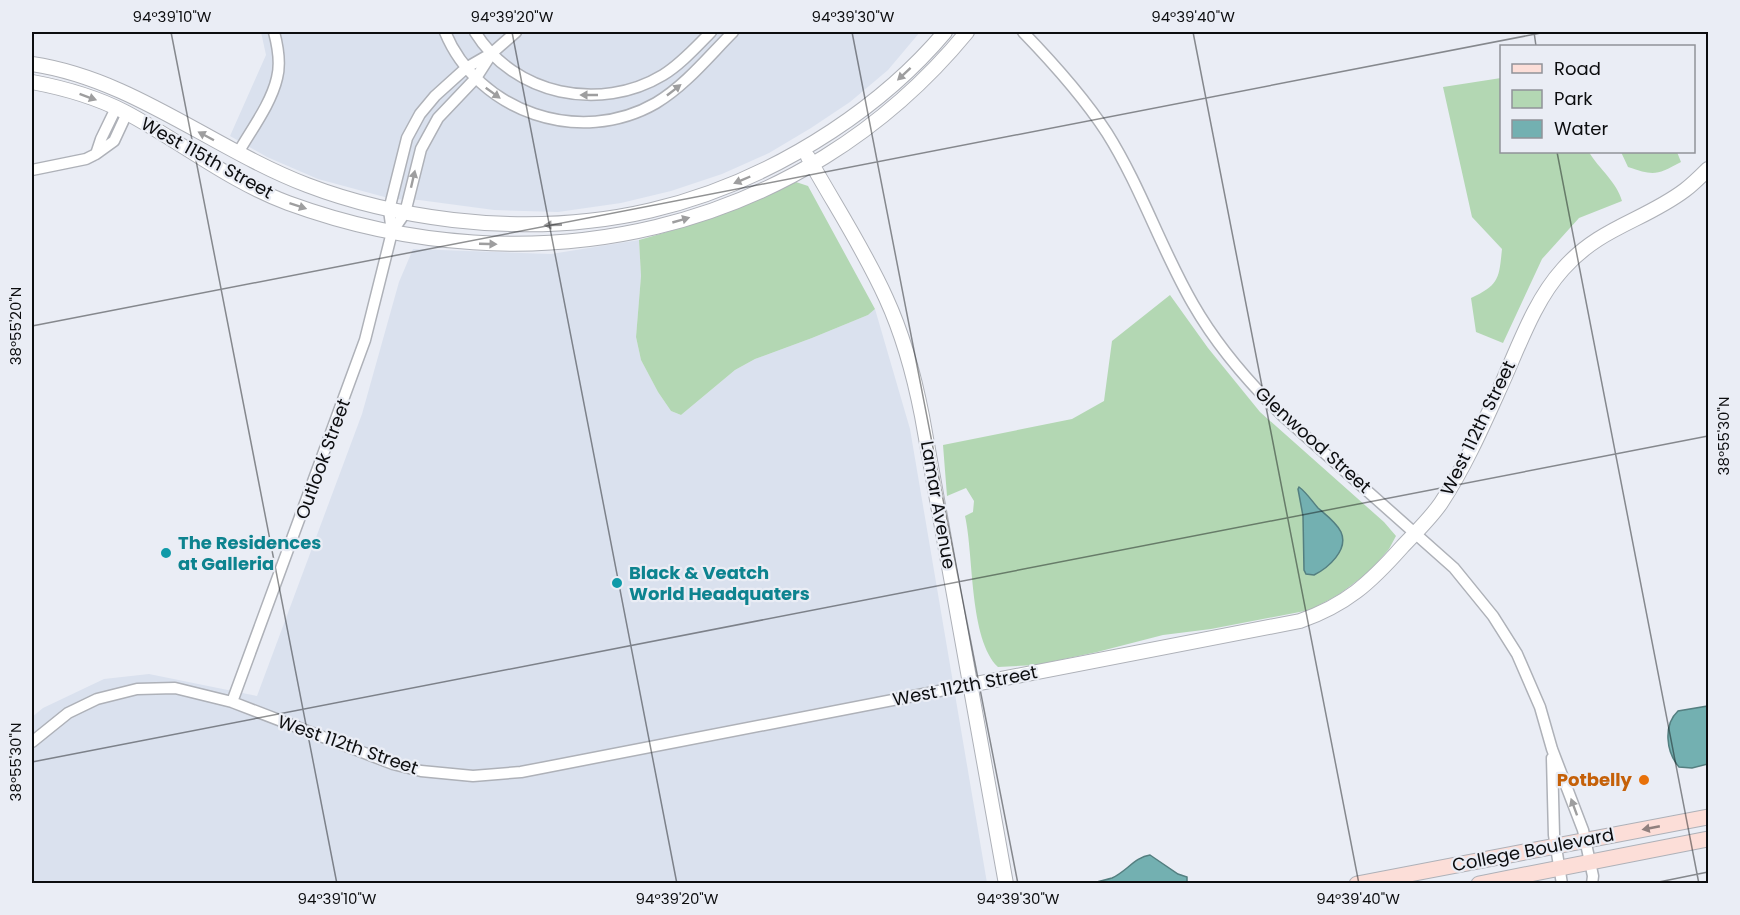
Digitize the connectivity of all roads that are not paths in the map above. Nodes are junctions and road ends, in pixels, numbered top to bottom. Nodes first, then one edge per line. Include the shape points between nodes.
1 (274, 32) edge
2 (444, 32) edge
3 (475, 32) edge
4 (516, 32) edge
5 (711, 32) edge
6 (733, 32) edge
7 (945, 32) edge
8 (967, 32) edge
9 (1023, 32) edge
10 (492, 53) junction
11 (32, 64) edge
12 (466, 68) junction
13 (476, 78) junction
14 (32, 82) edge
15 (122, 111) junction
16 (803, 149) junction
17 (238, 153) junction
18 (812, 164) junction
19 (1708, 169) edge
20 (32, 170) edge
21 (389, 210) junction
22 (405, 213) junction
23 (392, 232) junction
24 (1415, 532) junction
25 (970, 685) junction
26 (232, 702) junction
27 (32, 742) edge
28 (1552, 749) junction
29 (1708, 817) edge
30 (1708, 839) edge
31 (1584, 841) junction
32 (1556, 845) junction
33 (1589, 862) junction
34 (1560, 868) junction
35 (1006, 884) edge
36 (1357, 884) edge
37 (1479, 884) edge
38 (1562, 884) edge
39 (1592, 884) edge

1 - 17 street via 279,62 277,78
2 - 12 street
3 - 10 street
4 - 10 street
5 -> 10 street via 662,75 637,88 608,94 577,95 545,87 514,72
13 -> 6 street via 498,97 534,115 569,122 609,120 641,110 670,93
7 -> 16 street, West 115th Street via 881,94
8 - 18 street, West 115th Street via 914,89
9 - 24 street, Glenwood Street via 1106,132 1193,304 1233,362 1284,417
10 - 12 street
10 - 13 street
17 -> 11 street, West 115th Street via 124,92
12 - 13 street
12 - 21 street via 435,96 412,126
22 -> 13 street via 418,157 430,132 447,106
14 -> 15 street, West 115th Street via 78,93
15 - 20 street via 101,139 96,154
15 -> 23 street, West 115th Street via 278,198
16 - 18 street, Lamar Avenue
16 -> 22 street, West 115th Street via 705,195 617,218 514,225
17 - 21 street, West 115th Street via 306,185
23 -> 18 street, West 115th Street via 495,244 611,237 717,208
18 - 25 street, Lamar Avenue via 886,297 911,367
19 - 24 street, West 112th Street via 1679,194 1610,230 1562,270 1533,315 1460,472 1440,505
21 - 22 street, West 115th Street
21 - 23 street, Outlook Street
22 - 23 street
23 - 26 street, Outlook Street via 365,340
24 - 25 street, West 112th Street via 1356,594 1315,616
24 - 28 street, Glenwood Street via 1470,586 1504,633 1532,686
25 - 26 street, West 112th Street via 521,772 473,776 393,764
25 - 35 street, Lamar Avenue
26 - 27 street, West 112th Street via 175,688 137,689 77,708
31 -> 28 street, Glenwood Street
28 - 32 street, Glenwood Street
29 -> 31 main road, College Boulevard
30 - 33 main road, College Boulevard
31 - 32 main road, College Boulevard
31 - 33 street, Glenwood Street
32 - 34 street, Glenwood Street
32 - 36 main road, College Boulevard
33 - 34 main road, College Boulevard
33 - 39 street, Glenwood Street
34 - 37 main road, College Boulevard
34 - 38 street, Glenwood Street

